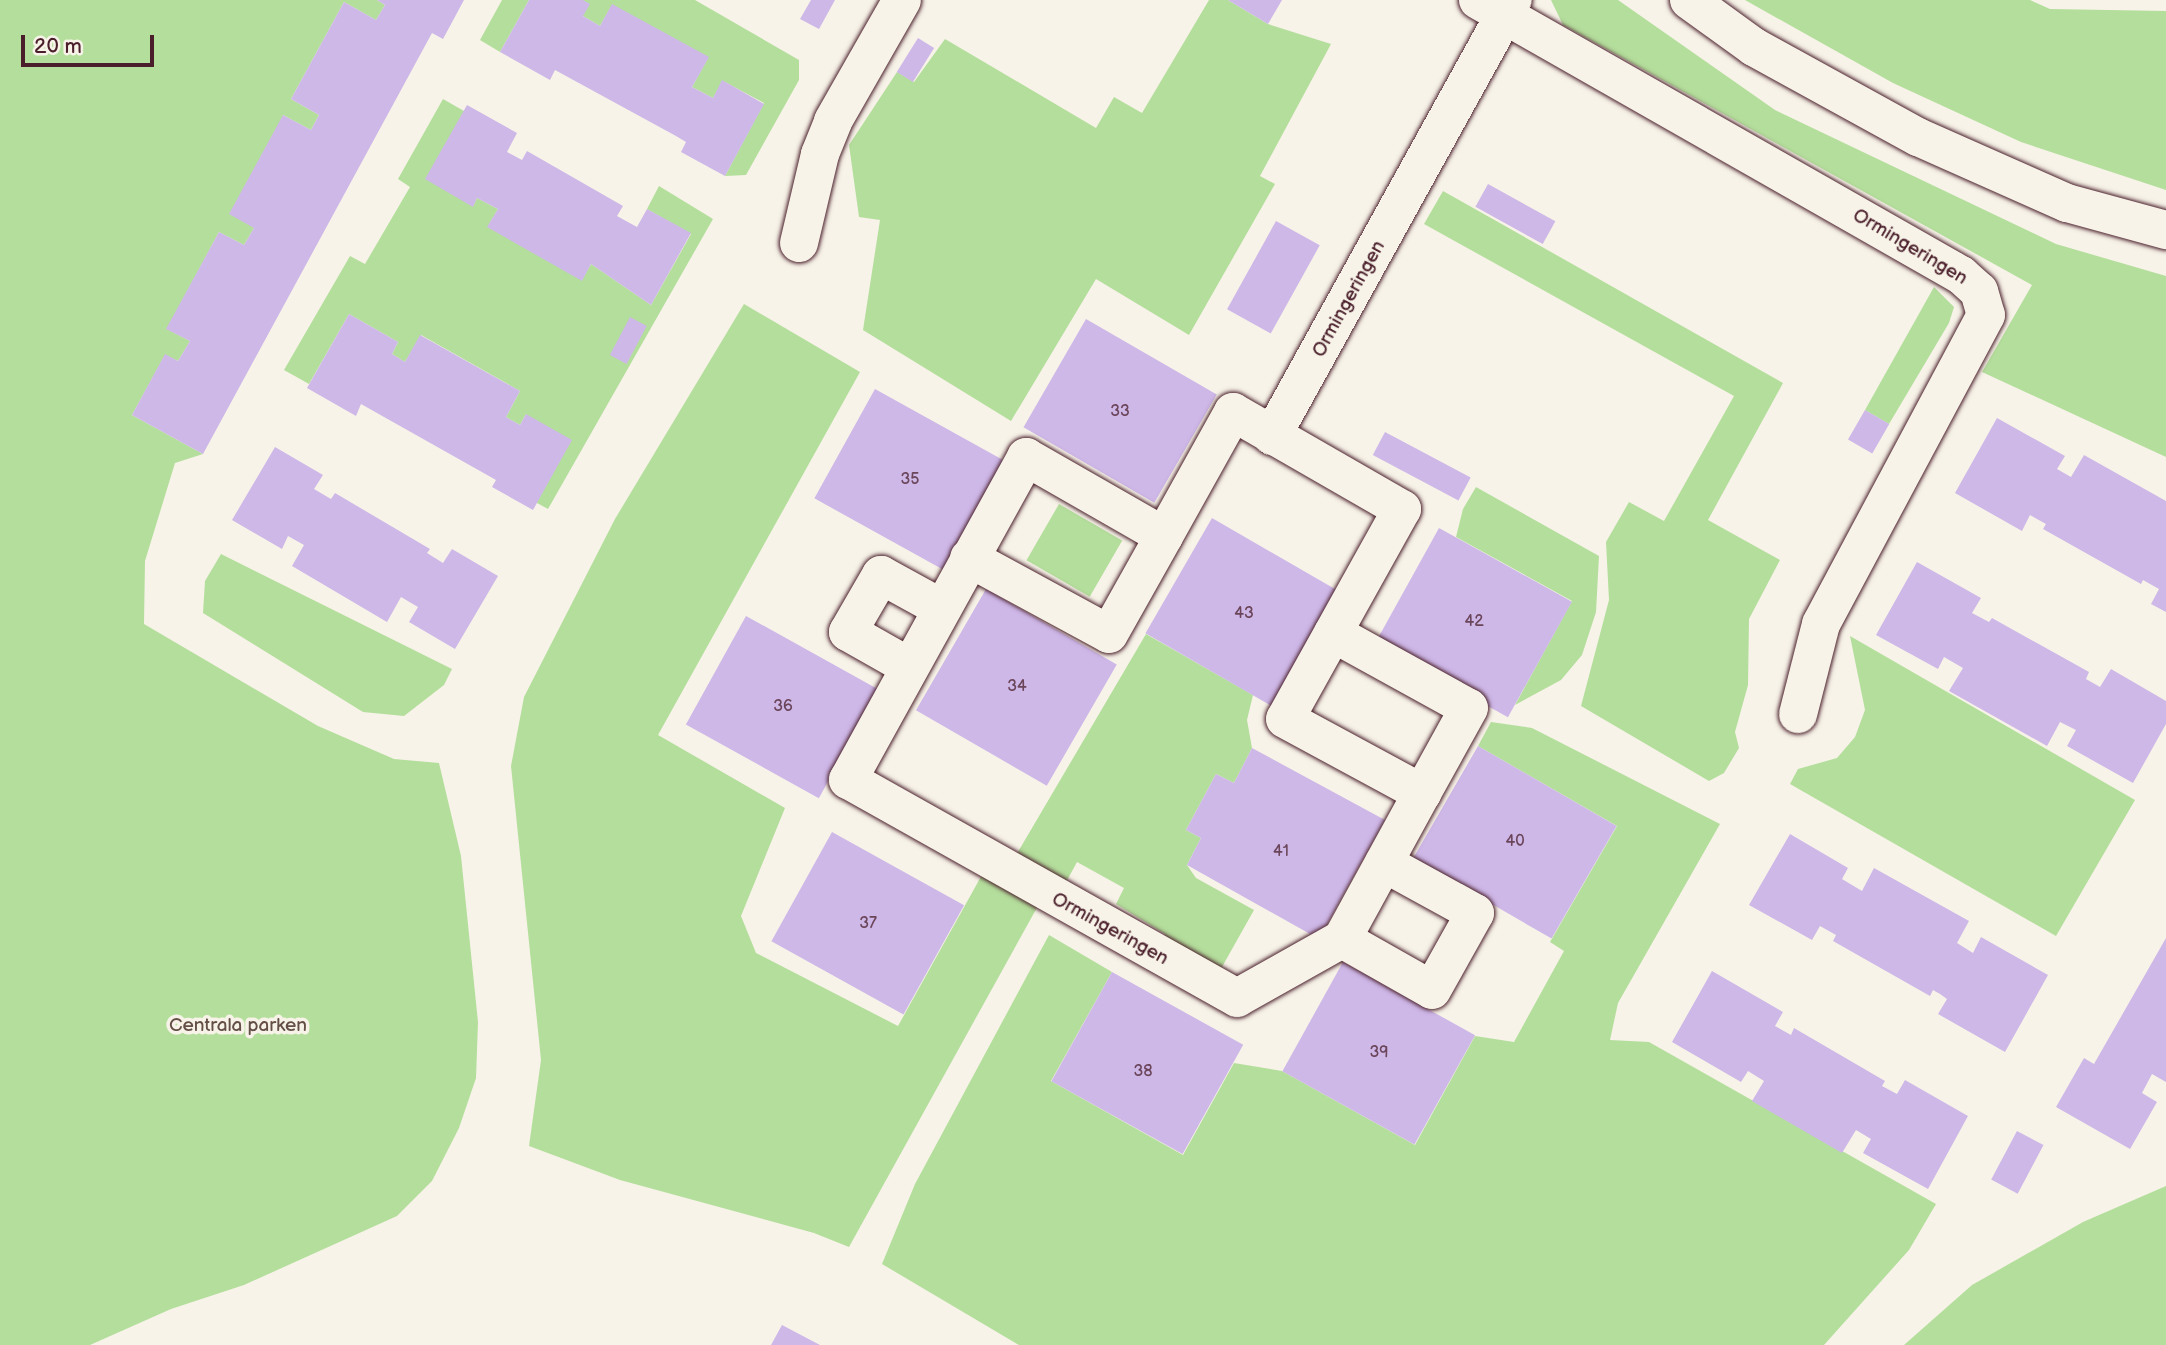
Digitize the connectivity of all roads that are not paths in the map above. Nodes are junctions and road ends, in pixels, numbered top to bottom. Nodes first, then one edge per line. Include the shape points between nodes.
1 (902, 0) edge
2 (1689, 0) edge
3 (1499, 5) edge
4 (2166, 230) edge
5 (799, 243) dead end
6 (1272, 436) junction
7 (1164, 536) junction
8 (969, 558) junction
9 (941, 608) junction
10 (1333, 633) junction
11 (908, 666) junction
12 (1797, 714) dead end
13 (1422, 793) junction
14 (1384, 863) junction
15 (1342, 939) junction

1 - 5 street via 820,154
2 - 4 street via 1754,47 1918,137 2067,204
3 - 6 street, Ormingeringen
3 - 12 street, Ormingeringen via 1961,275 1979,291 1986,315 1821,624
6 - 7 street via 1233,412
6 - 10 street via 1402,509
7 - 8 street via 1109,634
7 - 8 street, Ormingeringen via 1026,457
8 - 9 street, Ormingeringen
9 - 11 street, Ormingeringen
9 - 11 street via 881,575 848,632
10 - 13 street via 1469,708
10 - 13 street via 1285,719
11 - 15 street, Ormingeringen via 848,779 1237,998
13 - 14 street
14 - 15 street
14 - 15 street via 1475,913 1432,990

